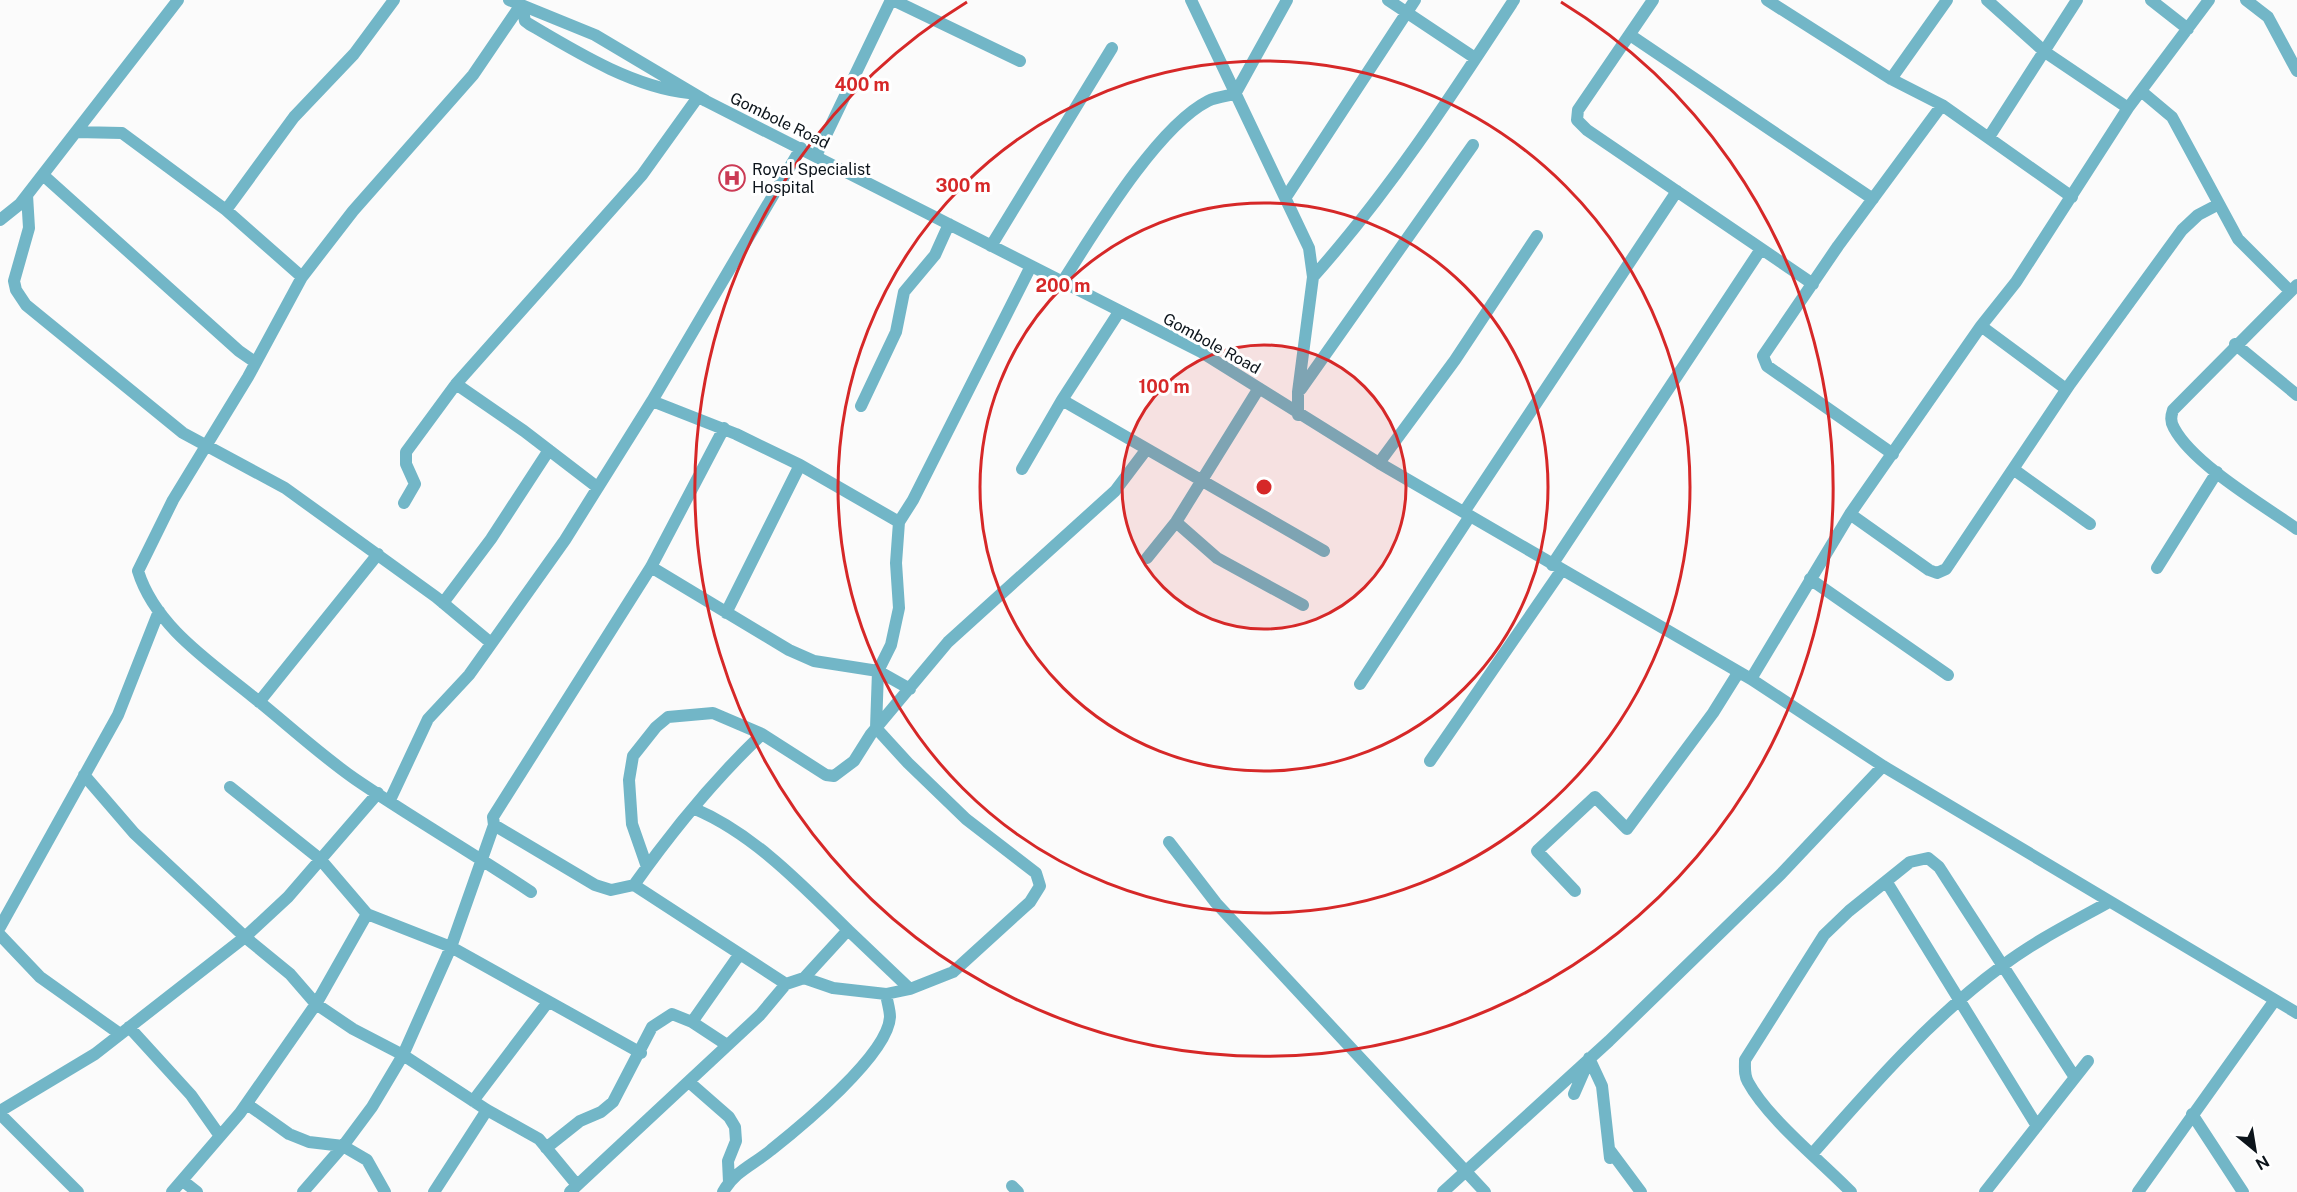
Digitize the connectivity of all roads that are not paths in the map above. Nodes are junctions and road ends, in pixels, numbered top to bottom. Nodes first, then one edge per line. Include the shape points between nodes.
1 (178, 0) edge
2 (394, 0) edge
3 (892, 0) edge
4 (1191, 0) edge
5 (1287, 0) edge
6 (1388, 0) edge
7 (1415, 0) edge
8 (1514, 0) edge
9 (1653, 0) edge
10 (1767, 0) edge
11 (1947, 0) edge
12 (1987, 0) edge
13 (2077, 0) edge
14 (2151, 0) edge
15 (2209, 0) edge
16 (2246, 0) edge
17 (517, 4) edge
18 (1785, 5) edge
19 (1407, 12) junction
20 (2188, 29) junction
21 (1630, 35) junction
22 (1112, 48) dead end
23 (2045, 52) junction
24 (1475, 58) junction
25 (1020, 60) dead end
26 (2297, 71) edge
27 (1891, 79) junction
28 (2141, 90) junction
29 (1235, 94) junction
30 (696, 95) junction
31 (1942, 105) junction
32 (2128, 108) junction
33 (76, 132) junction
34 (1989, 137) junction
35 (1473, 145) dead end
36 (801, 148) junction
37 (816, 156) junction
38 (43, 174) junction
39 (1677, 191) junction
40 (27, 195) junction
41 (1286, 197) junction
42 (2072, 197) junction
43 (1873, 199) junction
44 (2219, 204) junction
45 (226, 210) junction
46 (0, 220) edge
47 (949, 224) junction
48 (1537, 236) dead end
49 (991, 246) junction
50 (1761, 249) junction
51 (1031, 266) junction
52 (1314, 277) junction
53 (302, 278) junction
54 (1063, 281) junction
55 (1813, 284) junction
56 (2294, 288) edge
57 (1119, 312) junction
58 (1981, 326) junction
59 (2235, 344) junction
60 (255, 362) junction
61 (456, 384) junction
62 (1259, 388) junction
63 (2066, 389) junction
64 (1298, 392) junction
65 (2297, 395) edge
66 (1062, 400) junction
67 (651, 401) junction
68 (861, 406) dead end
69 (1298, 415) junction
70 (724, 428) junction
71 (206, 443) junction
72 (549, 450) junction
73 (1146, 450) junction
74 (1893, 454) junction
75 (1379, 463) junction
76 (800, 465) junction
77 (2013, 469) junction
78 (1022, 470) dead end
79 (2217, 472) junction
80 (1200, 481) junction
81 (597, 487) junction
82 (404, 503) dead end
83 (1467, 514) junction
84 (1850, 514) junction
85 (899, 522) junction
86 (1176, 522) junction
87 (2090, 524) dead end
88 (2297, 529) edge
89 (1324, 550) dead end
90 (378, 554) junction
91 (1148, 558) dead end
92 (651, 567) junction
93 (1557, 568) junction
94 (2157, 568) dead end
95 (1810, 579) junction
96 (443, 603) junction
97 (1304, 605) dead end
98 (159, 611) junction
99 (726, 613) junction
100 (491, 643) junction
101 (878, 671) junction
102 (1738, 673) junction
103 (1948, 675) dead end
104 (1751, 679) junction
105 (1360, 684) dead end
106 (910, 689) junction
107 (260, 702) junction
108 (876, 728) junction
109 (762, 734) junction
110 (1430, 761) dead end
111 (1883, 766) junction
112 (84, 775) junction
113 (230, 787) dead end
114 (378, 794) junction
115 (390, 800) junction
116 (695, 809) junction
117 (494, 825) junction
118 (1169, 842) dead end
119 (481, 858) junction
120 (320, 859) junction
121 (647, 867) junction
122 (1886, 881) junction
123 (634, 885) junction
124 (1575, 891) dead end
125 (531, 892) dead end
126 (2109, 902) junction
127 (367, 914) junction
128 (0, 927) edge
129 (848, 930) junction
130 (0, 935) edge
131 (245, 937) junction
132 (451, 947) junction
133 (739, 955) junction
134 (2003, 965) junction
135 (804, 978) junction
136 (786, 984) junction
137 (910, 989) junction
138 (886, 994) junction
139 (2275, 1000) junction
140 (1959, 1001) junction
141 (548, 1002) junction
142 (316, 1004) junction
143 (2297, 1013) edge
144 (692, 1022) junction
145 (124, 1030) junction
146 (727, 1046) junction
147 (641, 1053) junction
148 (403, 1055) junction
149 (1589, 1059) junction
150 (2088, 1061) dead end
151 (2074, 1076) junction
152 (689, 1082) junction
153 (1574, 1094) dead end
154 (473, 1101) junction
155 (247, 1104) junction
156 (487, 1110) junction
157 (0, 1112) edge
158 (2192, 1114) junction
159 (2037, 1126) junction
160 (220, 1136) junction
161 (343, 1146) junction
162 (546, 1148) junction
163 (1813, 1153) junction
164 (1465, 1171) junction
165 (1629, 1173) junction
166 (183, 1181) junction
167 (726, 1187) edge
168 (573, 1189) edge
169 (78, 1192) edge
170 (172, 1192) edge
171 (197, 1192) edge
172 (303, 1192) edge
173 (384, 1192) edge
174 (434, 1192) edge
175 (1443, 1192) edge
176 (1485, 1192) edge
177 (1641, 1192) edge
178 (1650, 1192) edge
179 (1851, 1192) edge
180 (1985, 1192) edge
181 (2138, 1192) edge
182 (2243, 1192) edge

1 - 33 street
2 - 45 street via 354,54 294,117
3 - 25 street
3 - 37 street
4 - 29 street
5 - 29 street
6 - 19 street
7 - 19 street
8 - 24 street
9 - 21 street
10 - 18 street
11 - 27 street
12 - 23 street
13 - 23 street
14 - 20 street
15 - 20 street
16 - 26 street via 2268,17
17 - 30 street, Gombole Road via 595,35
17 - 30 street via 529,24 617,70 667,90
17 - 53 street via 474,75 353,211
18 - 27 street
19 - 24 street
19 - 41 street
20 - 28 street
21 - 39 street via 1578,110 1577,120
21 - 43 street
22 - 49 street
23 - 32 street
23 - 34 street
24 - 52 street via 1393,178
27 - 31 street
28 - 32 street
28 - 44 street via 2172,117
29 - 41 street
29 - 54 street via 1210,100 1170,130
30 - 36 street, Gombole Road
30 - 61 street via 642,175
31 - 34 street
31 - 43 street
32 - 42 street
33 - 38 street
33 - 45 street via 122,133
34 - 42 street
35 - 64 street
36 - 37 street, Gombole Road
36 - 67 street
37 - 47 street, Gombole Road
38 - 40 street
38 - 60 street
39 - 50 street
39 - 83 street
40 - 46 street
40 - 71 street via 29,228 14,281 26,305 183,433
41 - 52 street via 1309,248
42 - 58 street via 2016,282
43 - 55 street
44 - 56 street via 2238,239
44 - 63 street via 2198,215 2182,230
45 - 53 street
47 - 49 street, Gombole Road
47 - 68 street via 935,255 904,292 896,332
48 - 75 street via 1455,360
49 - 51 street, Gombole Road
50 - 55 street
50 - 93 street
51 - 54 street, Gombole Road
51 - 85 street
52 - 64 street
53 - 60 street
54 - 57 street, Gombole Road
55 - 74 street via 1763,356 1767,366
56 - 59 street
57 - 62 street, Gombole Road via 1201,352
57 - 66 street
58 - 63 street
58 - 74 street
59 - 65 street
59 - 79 street via 2173,410 2171,418 2174,428
60 - 71 street
61 - 72 street
61 - 82 street via 406,452 406,464 415,484
62 - 69 street, Gombole Road
62 - 80 street
63 - 77 street
64 - 69 street
66 - 73 street
66 - 78 street
67 - 70 street
67 - 81 street
69 - 75 street, Gombole Road
70 - 76 street
70 - 92 street
71 - 90 street via 285,488
71 - 98 street via 138,571 144,591
72 - 81 street
72 - 96 street via 491,539
73 - 80 street
73 - 106 street via 1115,491 948,642
74 - 84 street
75 - 83 street, Gombole Road
76 - 85 street
76 - 99 street
77 - 84 street via 1946,569 1937,573
77 - 87 street
79 - 88 street
79 - 94 street
80 - 86 street
80 - 89 street
81 - 100 street via 565,540
83 - 93 street, Gombole Road
83 - 105 street
84 - 95 street
85 - 101 street via 899,608 891,645
86 - 91 street
86 - 97 street via 1217,558
90 - 96 street
90 - 107 street
92 - 99 street
92 - 117 street via 493,817
93 - 102 street, Gombole Road
93 - 110 street
95 - 103 street
95 - 104 street
96 - 100 street
98 - 107 street via 200,654
98 - 112 street via 118,715
99 - 101 street via 814,661
100 - 115 street via 469,675 428,719
101 - 106 street
101 - 108 street
102 - 104 street, Gombole Road
102 - 124 street via 1627,829 1595,797 1537,851
104 - 111 street, Gombole Road
106 - 108 street
107 - 114 street
108 - 109 street via 854,761 834,776 826,775
108 - 137 street via 966,819 1040,880 1030,902 953,972
109 - 116 street
109 - 121 street via 713,713 668,717 656,727 633,756 629,780 632,824
111 - 126 street, Gombole Road
111 - 149 street via 1781,874
112 - 128 street
112 - 131 street via 134,833
113 - 120 street
114 - 115 street
114 - 120 street
115 - 119 street
116 - 121 street via 671,832
116 - 129 street via 721,820 825,906
117 - 119 street
117 - 123 street via 595,885 611,890
118 - 164 street via 1216,903
119 - 125 street
119 - 132 street
120 - 127 street
120 - 131 street via 288,897
121 - 123 street
122 - 134 street via 1910,862 1928,858 1939,867
122 - 140 street
122 - 163 street via 1824,936 1745,1060 1748,1082 1785,1128
123 - 133 street
126 - 134 street
126 - 139 street, Gombole Road
127 - 132 street
127 - 142 street
129 - 135 street
129 - 137 street
130 - 145 street via 40,976
131 - 142 street via 290,974
131 - 145 street
132 - 141 street
132 - 148 street
133 - 136 street
133 - 144 street
134 - 140 street
134 - 151 street
135 - 136 street
135 - 138 street via 833,988
136 - 146 street
137 - 138 street
138 - 167 street via 890,1018 863,1067 771,1151 738,1172
139 - 143 street, Gombole Road
139 - 158 street
140 - 159 street
140 - 163 street via 1876,1083
141 - 147 street
141 - 154 street
142 - 148 street
142 - 155 street
144 - 146 street
144 - 147 street via 672,1014 652,1027
145 - 157 street via 95,1054
145 - 160 street via 190,1095
146 - 152 street
147 - 162 street via 613,1102 602,1112 580,1121
148 - 154 street
148 - 161 street
149 - 153 street
149 - 164 street
149 - 165 street via 1602,1086 1610,1153
150 - 151 street
151 - 159 street
152 - 167 street via 735,1127 736,1141 728,1161
152 - 168 street
154 - 156 street
155 - 160 street
155 - 161 street via 289,1134 309,1142
156 - 162 street via 539,1139
156 - 174 street
157 - 169 street
158 - 181 street
158 - 182 street
159 - 180 street
160 - 166 street
161 - 172 street
161 - 173 street via 367,1160
162 - 168 street
163 - 179 street
164 - 175 street
164 - 176 street
165 - 177 street
165 - 178 street
166 - 170 street
166 - 171 street

